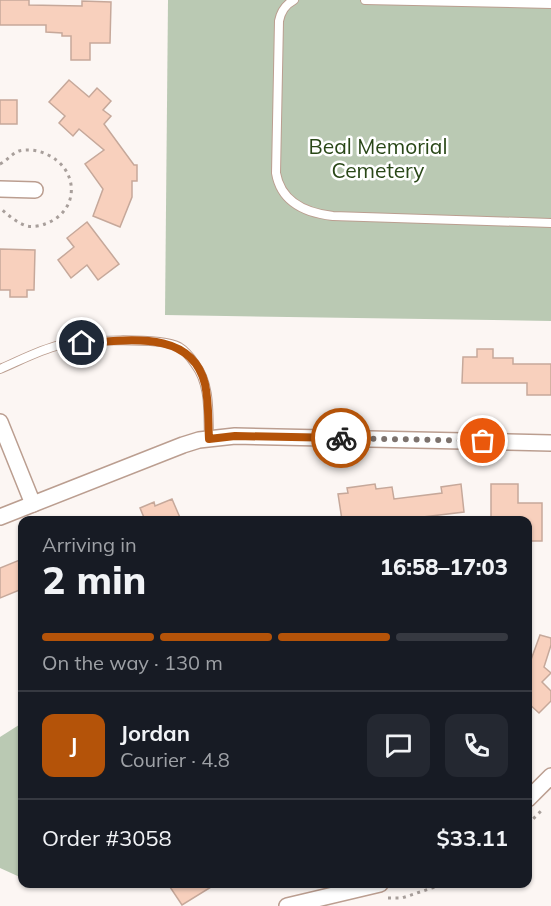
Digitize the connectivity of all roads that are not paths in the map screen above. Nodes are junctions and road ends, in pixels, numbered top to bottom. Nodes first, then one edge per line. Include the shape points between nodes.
1 (294, 0) edge
2 (365, 0) edge
3 (551, 4) edge
4 (0, 189) edge
5 (34, 189) dead end
6 (551, 223) edge
7 (0, 369) edge
8 (0, 422) edge
9 (209, 439) junction
10 (551, 443) edge
11 (33, 504) junction
12 (0, 517) edge
13 (551, 776) edge
14 (544, 797) edge
15 (363, 888) edge
16 (287, 906) edge

1 - 6 lane via 285,6 279,21 276,161 278,183 290,201 317,214 333,216
2 - 3 lane
4 - 5 street
7 - 9 lane via 61,345 125,341 162,342 180,348 204,381
8 - 11 street
9 - 10 street via 235,436
9 - 11 street via 183,444
11 - 12 street
13 - 14 street
15 - 16 street

